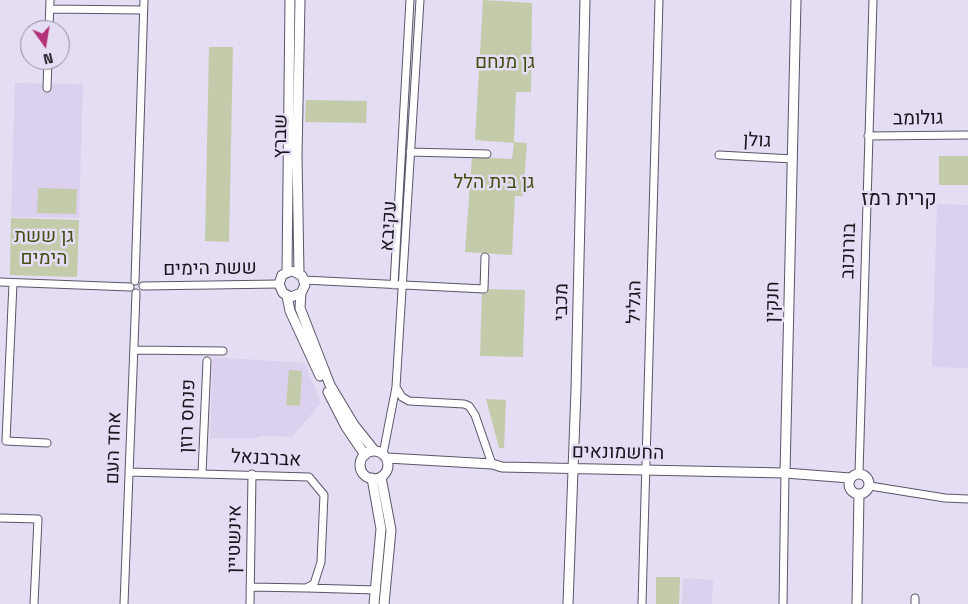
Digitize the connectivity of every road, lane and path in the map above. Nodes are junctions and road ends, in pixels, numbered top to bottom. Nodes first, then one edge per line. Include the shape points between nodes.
1 (50, 0) edge
2 (144, 0) edge
3 (290, 0) edge
4 (300, 0) edge
5 (410, 0) edge
6 (420, 0) edge
7 (586, 0) edge
8 (659, 0) edge
9 (796, 0) edge
10 (873, 0) edge
11 (50, 9) junction
12 (143, 10) junction
13 (49, 20) edge
14 (48, 70) edge
15 (47, 88) dead end
16 (968, 135) edge
17 (868, 136) junction
18 (410, 152) junction
19 (487, 154) dead end
20 (720, 155) dead end
21 (792, 159) junction
22 (485, 257) dead end
23 (286, 272) junction
24 (302, 277) junction
25 (0, 282) edge
26 (12, 283) junction
27 (133, 284) junction
28 (279, 284) junction
29 (398, 285) junction
30 (143, 286) junction
31 (136, 293) junction
32 (301, 293) junction
33 (287, 296) junction
34 (134, 350) junction
35 (223, 352) dead end
36 (207, 361) dead end
37 (396, 387) junction
38 (47, 443) dead end
39 (374, 450) junction
40 (364, 455) junction
41 (385, 456) junction
42 (492, 464) junction
43 (573, 469) junction
44 (647, 470) junction
45 (129, 472) junction
46 (202, 473) junction
47 (785, 473) junction
48 (859, 473) junction
49 (252, 474) junction
50 (377, 478) junction
51 (850, 478) junction
52 (870, 486) junction
53 (859, 494) junction
54 (968, 499) edge
55 (0, 518) edge
56 (250, 587) junction
57 (306, 588) junction
58 (376, 590) junction
59 (34, 604) edge
60 (124, 604) edge
61 (250, 604) edge
62 (374, 604) edge
63 (384, 604) edge
64 (568, 604) edge
65 (642, 604) edge
66 (784, 604) edge
67 (857, 604) edge

1 - 11 street
2 - 12 street
3 - 23 street, שברץ
4 - 24 street, שברץ via 297,156
5 - 29 street, עקיבא
6 - 18 street, עקיבא
7 - 43 street, מכבי
8 - 44 street, הגליל
9 - 21 street, חנקין
10 - 17 street, בורוכוב
11 - 12 street
11 - 13 street
12 - 27 street
14 - 15 street
16 - 17 street, גולומב
17 - 48 street, בורוכוב
18 - 19 street
18 - 29 street, עקיבא
20 - 21 street, גולן
21 - 47 street, חנקין
22 - 29 street via 484,289
23 - 24 street via 295,272
23 - 28 street
24 - 29 street
24 - 32 street via 304,289
25 - 26 street
26 - 27 street
26 - 38 street via 6,441
27 - 30 street via 140,282
27 - 31 street via 131,290
28 - 30 street, ששת הימים
28 - 33 street
29 - 37 street, עקיבא
30 - 31 street
31 - 34 street, אחד העם
32 - 33 street
32 - 39 street via 300,308 330,385 354,425
33 - 40 street via 290,311 325,387
34 - 35 street, פנחס רוזן
34 - 45 street, אחד העם
36 - 46 street, פנחס רוזן
37 - 41 street, עקיבא
37 - 42 street via 409,401 469,406
39 - 40 street
39 - 41 street
40 - 50 street via 361,469 367,477
41 - 42 street, החשמונאים
41 - 50 street via 388,469
42 - 43 street, החשמונאים
43 - 44 street, החשמונאים
43 - 64 street, מכבי
44 - 47 street, החשמונאים
44 - 65 street, הגליל
45 - 46 street, אברבנאל
45 - 60 street, אחד העם
46 - 49 street, אברבנאל
47 - 51 street, החשמונאים
47 - 66 street, חנקין
48 - 51 street
48 - 52 street via 866,476
49 - 56 street, אינשטיין
49 - 57 street, אברבנאל via 308,477 324,495 320,562 314,584
50 - 58 street via 381,529
50 - 63 street via 391,530
51 - 53 street via 850,489
52 - 53 street
52 - 54 street
53 - 67 street
55 - 59 street via 38,519
56 - 57 street
56 - 61 street, אינשטיין
57 - 58 street
58 - 62 street

